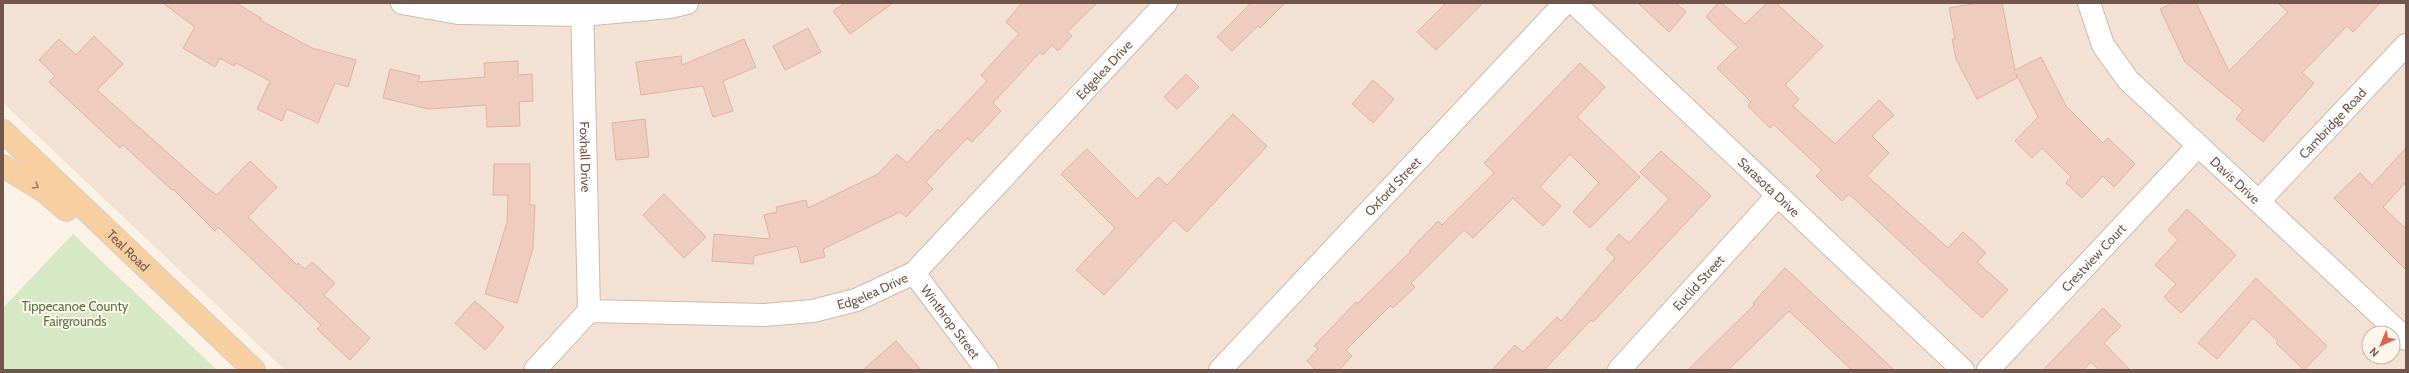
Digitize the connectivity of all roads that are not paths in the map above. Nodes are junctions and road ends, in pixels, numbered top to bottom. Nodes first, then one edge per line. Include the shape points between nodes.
1 (402, 3) edge
2 (687, 3) edge
3 (1166, 3) edge
4 (1565, 3) edge
5 (1574, 3) edge
6 (2089, 3) edge
7 (582, 9) edge
8 (2406, 45) edge
9 (3, 131) edge
10 (2198, 146) junction
11 (3, 166) edge
12 (1778, 195) junction
13 (2259, 201) junction
14 (151, 272) junction
15 (914, 273) junction
16 (589, 311) junction
17 (2406, 339) edge
18 (254, 370) edge
19 (535, 370) edge
20 (987, 370) edge
21 (1220, 370) edge
22 (1619, 370) edge
23 (1964, 370) edge
24 (1988, 370) edge

1 - 7 street via 458,13
2 - 7 street via 670,7
3 - 15 street, Edgelea Drive
4 - 21 street, Oxford Street
5 - 12 street, Sarasota Drive
6 - 10 street, Davis Drive via 2103,45 2128,80
7 - 16 street, Foxhall Drive
8 - 13 street, Cambridge Road
9 - 14 main road, Teal Road
10 - 13 street, Davis Drive
10 - 24 street, Crestview Court
11 -> 14 main road via 44,191 91,232
12 - 22 street, Euclid Street
12 - 23 street, Sarasota Drive
13 - 17 street, Davis Drive
14 - 18 main road, Teal Road
15 - 16 street, Edgelea Drive via 856,300 813,312 764,315
15 - 20 street, Winthrop Street
16 - 19 street

